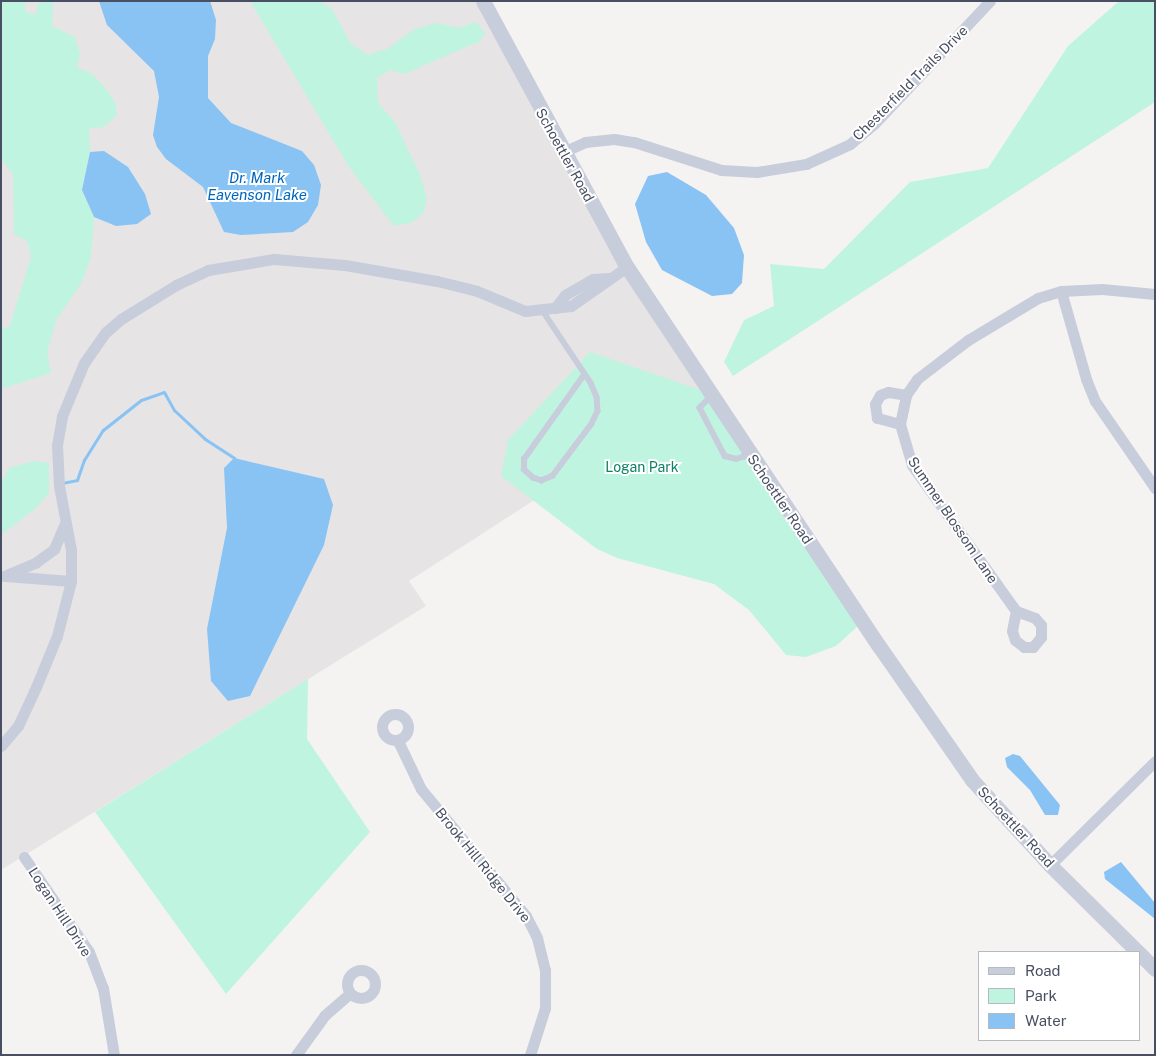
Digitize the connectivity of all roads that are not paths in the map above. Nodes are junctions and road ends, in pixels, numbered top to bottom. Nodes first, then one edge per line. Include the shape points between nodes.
1 (483, 1) edge
2 (990, 1) edge
3 (563, 152) junction
4 (627, 267) junction
5 (1061, 290) junction
6 (1155, 294) edge
7 (543, 311) junction
8 (584, 375) junction
9 (906, 395) junction
10 (712, 396) junction
11 (900, 424) junction
12 (747, 449) junction
13 (1155, 488) edge
14 (64, 525) junction
15 (2, 575) edge
16 (71, 581) junction
17 (1016, 611) dead end
18 (398, 741) dead end
19 (1, 746) edge
20 (1155, 760) edge
21 (24, 857) dead end
22 (1050, 865) junction
23 (1137, 951) edge
24 (1141, 955) edge
25 (1155, 969) edge
26 (350, 993) dead end
27 (114, 1055) edge
28 (296, 1055) edge
29 (530, 1055) edge

1 - 3 street, Schoettler Road
2 - 3 street, Chesterfield Trails Drive via 874,124 850,144 806,164 757,172 721,170 614,138 585,142
3 - 4 street, Schoettler Road
4 - 7 street via 608,278 593,279 565,296 555,308
4 - 10 street, Schoettler Road
5 - 6 street, Summer Blossom Lane via 1122,290
5 - 9 street, Summer Blossom Lane via 1038,298 968,340 917,379
5 - 13 street via 1095,401
7 - 8 lane
7 - 14 street via 525,311 477,291 438,281 345,265 274,259 208,270 176,285 121,319 106,332 76,378 62,416 57,445
8 - 8 lane via 524,459 524,470 533,478 542,481 552,476 596,418 597,397
9 - 11 street, Summer Blossom Lane
9 - 11 street via 888,392 880,395 875,404 878,418
10 - 12 street, Schoettler Road
10 - 12 lane via 700,408 725,456 743,457
11 - 17 street, Summer Blossom Lane via 912,465
12 - 22 street, Schoettler Road via 972,780
14 - 15 street via 54,549 35,563
14 - 16 street via 71,550
15 - 16 street
16 - 19 street via 57,636 36,688 18,726
18 - 29 street, Brook Hill Ridge Drive via 421,789 526,916 538,938 545,970 545,1008
20 - 22 street
21 - 27 street, Logan Hill Drive via 89,952 103,988
22 - 23 street, Schoettler Road
24 - 25 street, Schoettler Road
26 - 28 street via 325,1015

